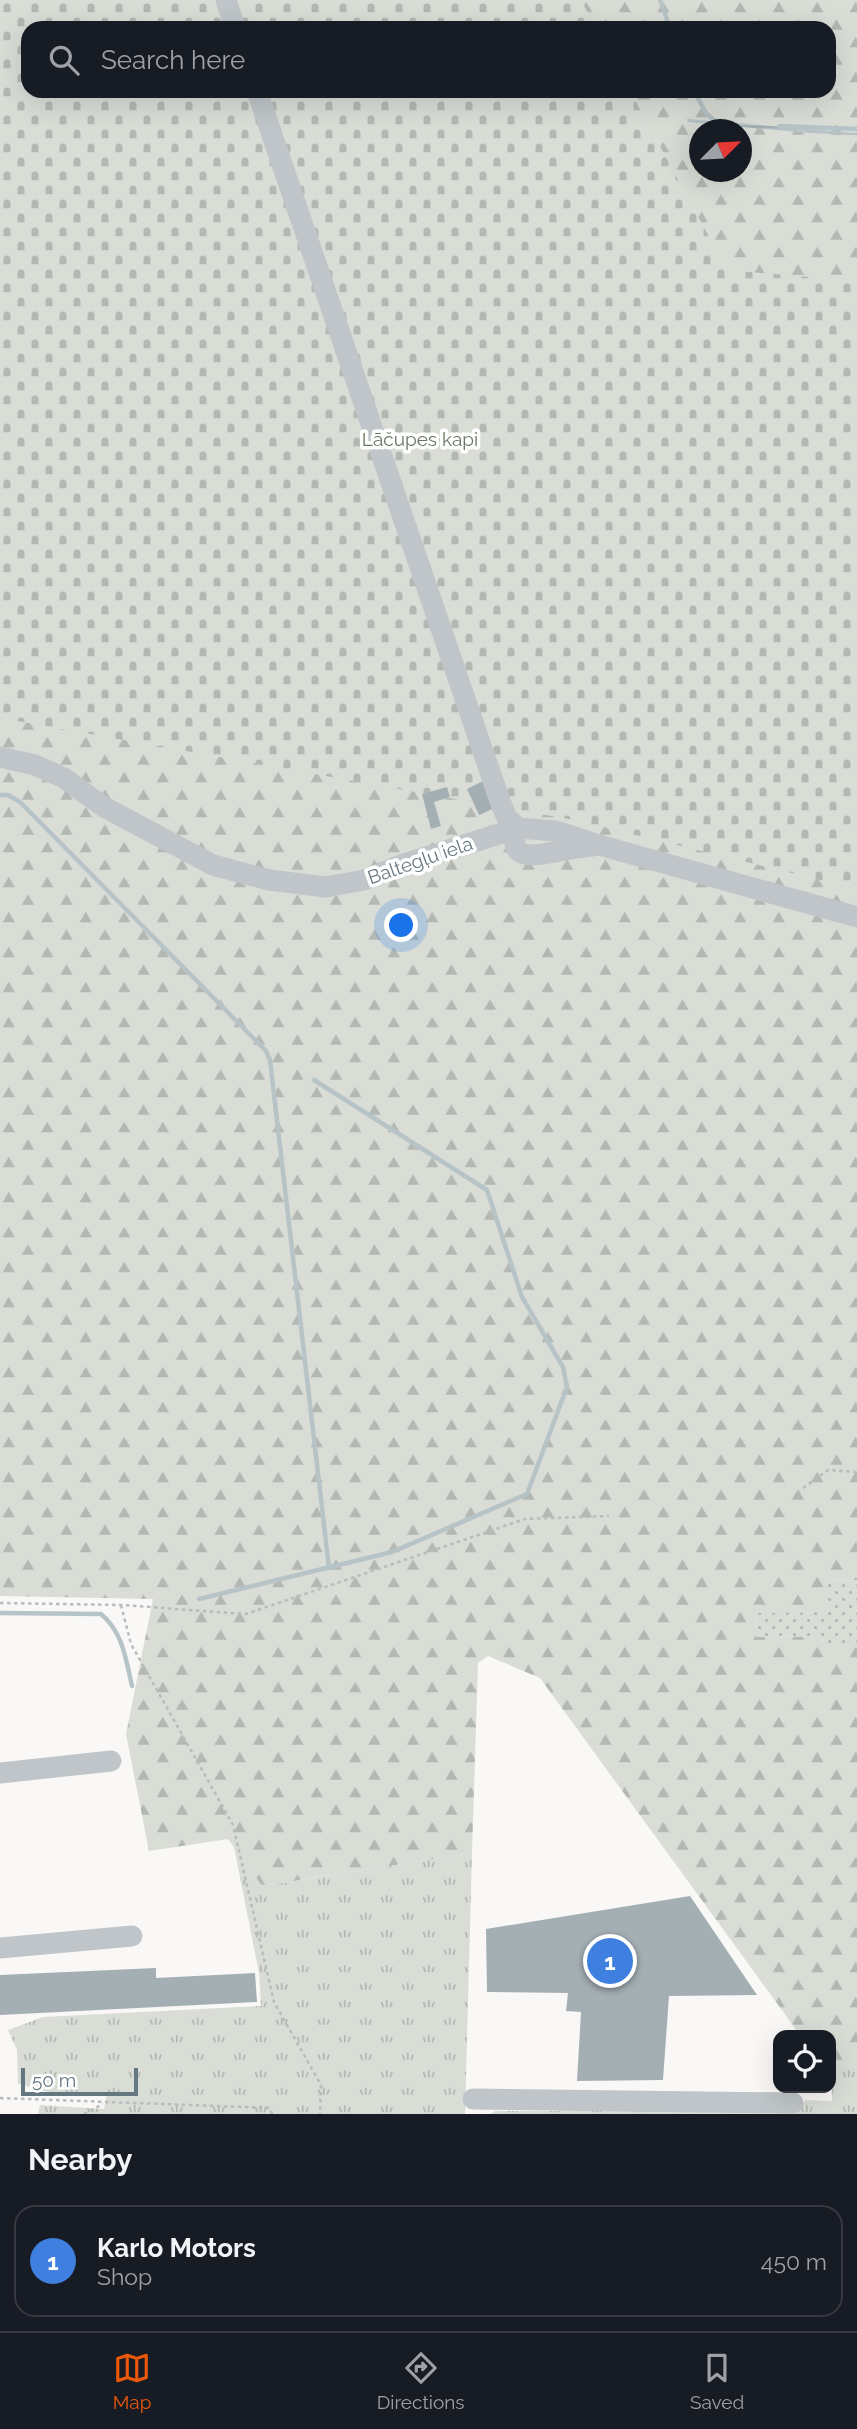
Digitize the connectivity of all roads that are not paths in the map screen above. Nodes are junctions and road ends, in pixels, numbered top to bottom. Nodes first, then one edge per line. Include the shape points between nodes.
1 (226, 0) edge
2 (233, 21) edge
3 (259, 98) edge
4 (0, 757) edge
5 (518, 828) junction
6 (857, 917) edge
7 (111, 1761) dead end
8 (0, 1773) edge
9 (132, 1936) dead end
10 (0, 1948) edge
11 (473, 2099) dead end
12 (793, 2103) dead end

1 - 2 street
3 - 5 street via 500,801 507,818
4 - 5 street, Baltegļu iela via 64,778 104,807 213,865 269,880 326,887 364,880
5 - 6 street, Baltegļu iela via 556,831
7 - 8 street
9 - 10 street
11 - 12 street

